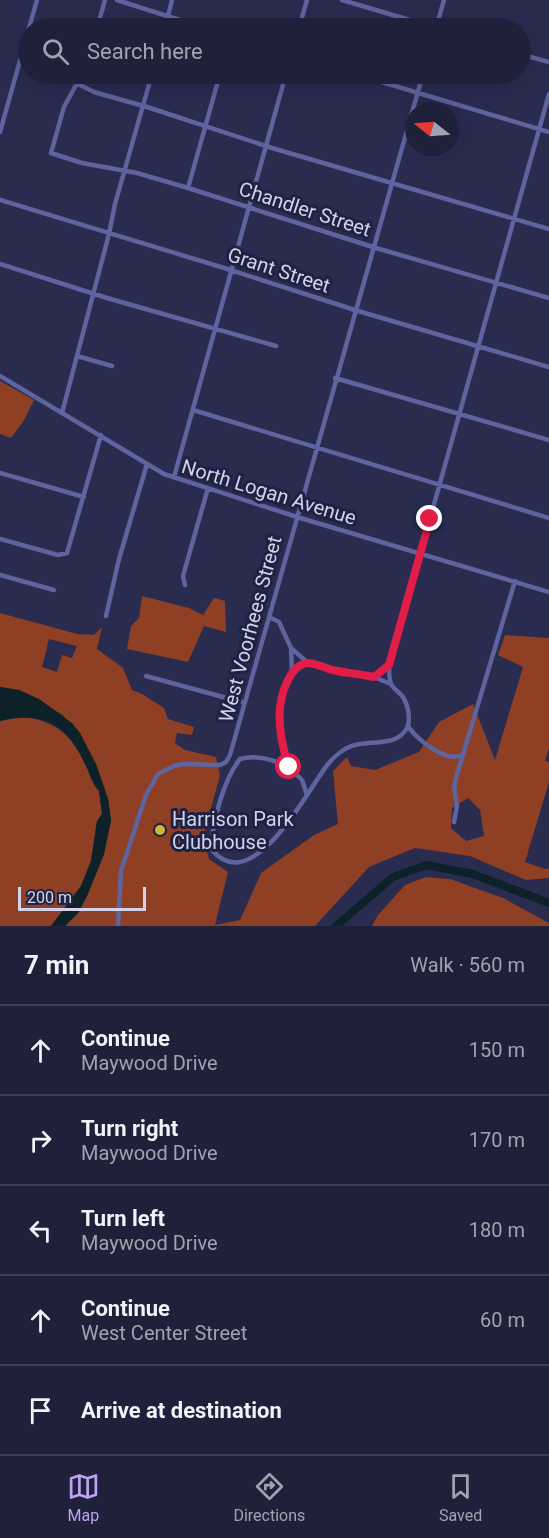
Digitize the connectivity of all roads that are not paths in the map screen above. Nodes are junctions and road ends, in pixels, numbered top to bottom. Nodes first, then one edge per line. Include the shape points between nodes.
1 (37, 0) edge
2 (105, 0) edge
3 (117, 0) edge
4 (172, 0) edge
5 (307, 0) edge
6 (342, 0) edge
7 (444, 0) edge
8 (168, 16) junction
9 (32, 18) edge
10 (100, 18) edge
11 (171, 18) edge
12 (302, 18) edge
13 (403, 18) edge
14 (440, 18) edge
15 (531, 57) edge
16 (549, 62) edge
17 (18, 77) edge
18 (76, 84) edge
19 (78, 84) edge
20 (149, 84) edge
21 (217, 84) edge
22 (283, 84) edge
23 (388, 84) edge
24 (420, 84) edge
25 (417, 93) junction
26 (549, 94) edge
27 (143, 106) junction
28 (206, 126) junction
29 (539, 129) junction
30 (0, 132) edge
31 (549, 132) edge
32 (266, 146) junction
33 (124, 170) junction
34 (391, 183) junction
35 (188, 188) junction
36 (0, 200) edge
37 (249, 208) junction
38 (513, 219) junction
39 (549, 229) edge
40 (109, 234) junction
41 (373, 247) junction
42 (0, 264) edge
43 (232, 270) junction
44 (495, 282) junction
45 (94, 293) junction
46 (549, 298) edge
47 (355, 310) junction
48 (216, 328) junction
49 (276, 346) dead end
50 (477, 347) junction
51 (77, 356) junction
52 (112, 366) dead end
53 (549, 367) edge
54 (0, 376) edge
55 (336, 378) junction
56 (193, 410) junction
57 (62, 412) junction
58 (459, 414) junction
59 (101, 435) junction
60 (549, 440) edge
61 (316, 448) junction
62 (147, 464) junction
63 (0, 473) edge
64 (174, 477) junction
65 (439, 486) junction
66 (207, 488) junction
67 (84, 497) junction
68 (297, 517) junction
69 (549, 518) edge
70 (0, 539) edge
71 (420, 554) junction
72 (0, 575) edge
73 (515, 581) junction
74 (185, 585) dead end
75 (54, 590) dead end
76 (548, 590) edge
77 (106, 616) dead end
78 (269, 617) junction
79 (291, 648) junction
80 (308, 663) junction
81 (389, 665) junction
82 (292, 672) junction
83 (146, 676) dead end
84 (374, 677) junction
85 (391, 684) junction
86 (245, 703) junction
87 (408, 726) junction
88 (414, 735) junction
89 (402, 736) junction
90 (464, 754) junction
91 (289, 767) junction
92 (316, 779) junction
93 (302, 780) junction
94 (307, 795) junction
95 (453, 822) dead end
96 (118, 926) edge

1 - 9 street
2 - 10 street
3 - 8 street
4 - 8 street
5 - 12 street
6 - 13 street
7 - 14 street
8 - 11 street
15 - 16 street
17 - 30 street
18 - 33 street, Chandler Street via 64,107 51,153
19 - 27 street
20 - 27 street
21 - 28 street
22 - 32 street
23 - 25 street
24 - 25 street, West Voorhees Street
25 - 29 street
25 - 34 street, West Voorhees Street
26 - 29 street
27 - 28 street
27 - 33 street
28 - 32 street
28 - 35 street
29 - 31 street
29 - 38 street
32 - 34 street
32 - 37 street
33 - 35 street, Chandler Street
33 - 40 street
34 - 38 street
34 - 41 street, West Voorhees Street
35 - 37 street, Chandler Street
36 - 40 street, Grant Street
37 - 41 street, Chandler Street
37 - 43 street
38 - 39 street
38 - 44 street
40 - 43 street, Grant Street
40 - 45 street
41 - 44 street, Chandler Street
41 - 47 street, West Voorhees Street
42 - 45 street
43 - 47 street, Grant Street
43 - 48 street
44 - 46 street, Chandler Street
44 - 50 street
45 - 48 street
45 - 51 street
47 - 50 street, Grant Street
47 - 55 street, West Voorhees Street
48 - 49 street
48 - 56 street
50 - 53 street, Grant Street
50 - 58 street
51 - 52 street
51 - 57 street
54 - 57 street, North Logan Avenue
55 - 58 street
55 - 61 street, West Voorhees Street
56 - 61 street
56 - 64 street
57 - 59 street, North Logan Avenue
58 - 60 street
58 - 65 street
59 - 62 street, North Logan Avenue
59 - 67 street
61 - 65 street
61 - 68 street, West Voorhees Street
62 - 64 street, North Logan Avenue
62 - 77 street
63 - 67 street
64 - 66 street, North Logan Avenue
65 - 69 street
65 - 71 street
66 - 68 street, North Logan Avenue
66 - 74 street via 183,576
67 - 70 street via 68,551 63,555
68 - 71 street, North Logan Avenue
68 - 78 street, West Voorhees Street
71 - 73 street, North Logan Avenue
71 - 81 street
72 - 75 street
73 - 76 street, North Logan Avenue
73 - 90 street
78 - 79 street via 279,622
78 - 86 street, West Voorhees Street
79 - 80 street
79 - 82 street
80 - 82 street
80 - 84 street
81 - 84 street
81 - 85 street
82 - 91 street via 279,711
83 - 86 street
84 - 85 street
85 - 87 street via 403,696 409,713
86 - 96 street, West Voorhees Street via 226,762 174,766 158,774 121,871
87 - 88 street
87 - 89 street
88 - 89 street
88 - 90 street via 438,752 456,757
89 - 92 street via 345,748
90 - 95 street via 454,788 457,806
91 - 93 street
91 - 94 street via 251,756 240,759 227,781 212,834 212,850 221,858 238,862 254,855 294,817
92 - 93 street
92 - 94 street
93 - 94 street

